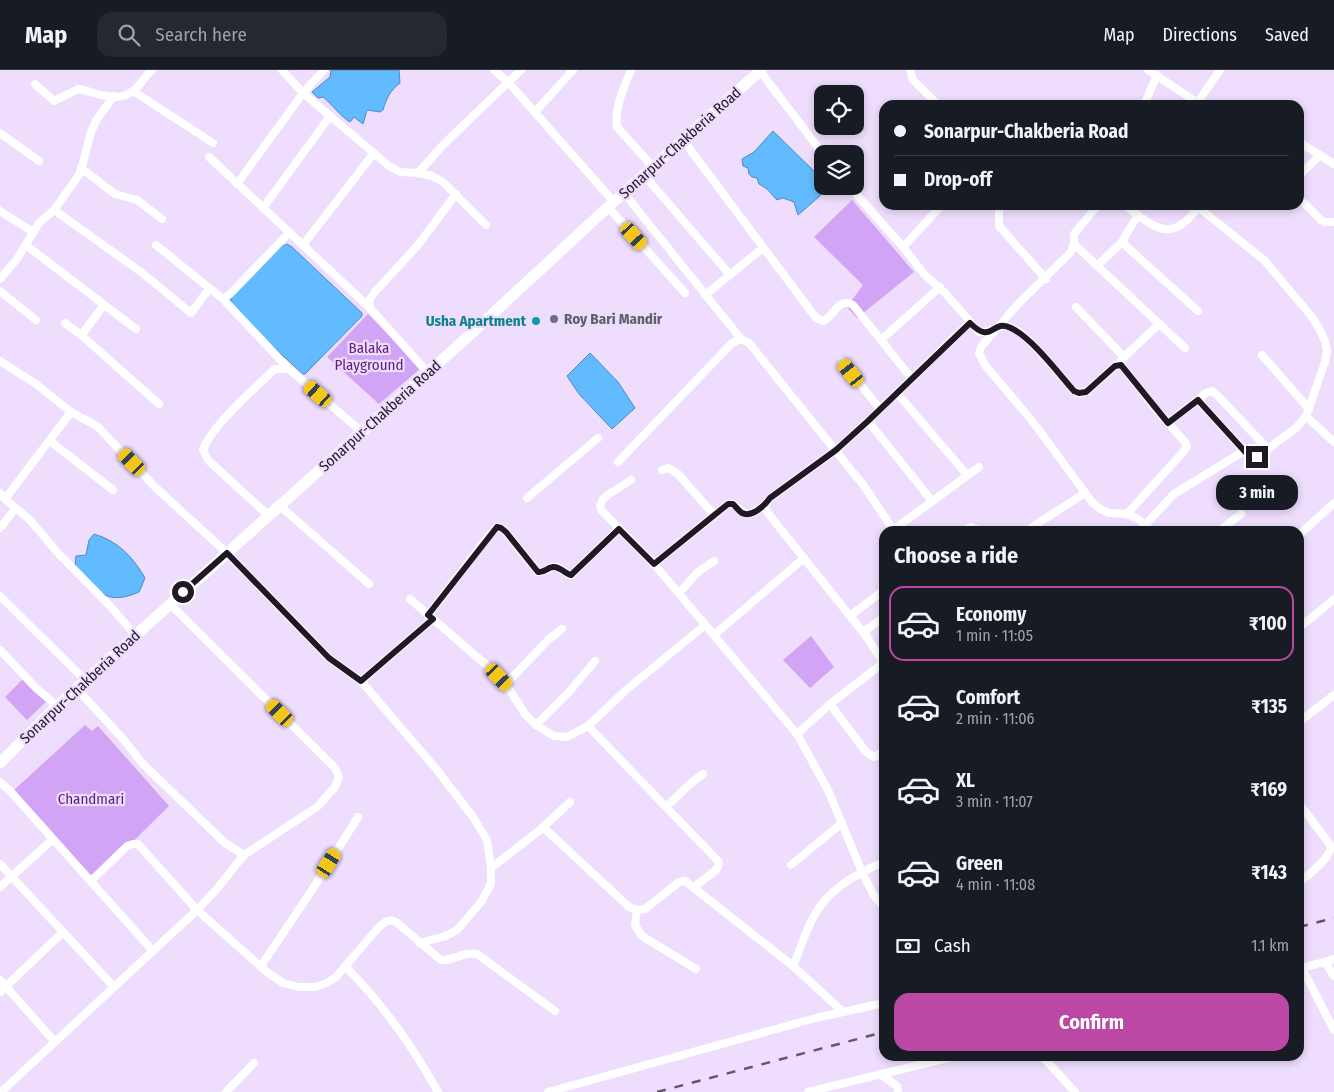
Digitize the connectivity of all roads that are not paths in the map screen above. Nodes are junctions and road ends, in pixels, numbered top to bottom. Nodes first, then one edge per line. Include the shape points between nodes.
1 (152, 70) edge
2 (282, 70) edge
3 (324, 70) edge
4 (494, 70) edge
5 (521, 70) edge
6 (573, 70) edge
7 (631, 70) edge
8 (761, 70) edge
9 (910, 70) edge
10 (1148, 70) edge
11 (1220, 70) edge
12 (1156, 75) junction
13 (508, 82) junction
14 (35, 84) dead end
15 (133, 91) junction
16 (303, 93) junction
17 (114, 96) junction
18 (933, 100) edge
19 (1146, 100) edge
20 (1193, 100) edge
21 (1201, 100) edge
22 (535, 112) junction
23 (330, 116) junction
24 (0, 133) edge
25 (683, 140) junction
26 (213, 143) dead end
27 (816, 145) edge
28 (1304, 145) edge
29 (374, 153) junction
30 (1320, 155) junction
31 (209, 157) dead end
32 (40, 161) dead end
33 (1334, 164) edge
34 (81, 168) junction
35 (648, 171) junction
36 (1304, 171) edge
37 (418, 173) junction
38 (237, 184) junction
39 (624, 193) junction
40 (456, 194) junction
41 (857, 195) edge
42 (1304, 203) edge
43 (611, 204) junction
44 (263, 208) junction
45 (54, 210) junction
46 (937, 210) edge
47 (999, 210) edge
48 (1094, 210) edge
49 (1132, 210) edge
50 (1195, 210) edge
51 (1204, 210) edge
52 (0, 211) edge
53 (1138, 215) junction
54 (162, 220) dead end
55 (1334, 222) edge
56 (486, 226) dead end
57 (33, 232) junction
58 (290, 232) junction
59 (1123, 241) junction
60 (1074, 244) junction
61 (156, 245) dead end
62 (303, 245) junction
63 (26, 246) junction
64 (903, 247) junction
65 (763, 248) junction
66 (1098, 265) junction
67 (730, 275) junction
68 (0, 279) edge
69 (1046, 279) junction
70 (940, 288) junction
71 (209, 289) junction
72 (0, 292) edge
73 (685, 293) dead end
74 (705, 295) junction
75 (223, 299) junction
76 (104, 305) junction
77 (1076, 307) dead end
78 (370, 308) junction
79 (1198, 311) dead end
80 (36, 320) dead end
81 (64, 322) dead end
82 (970, 323) junction
83 (1159, 324) junction
84 (999, 326) junction
85 (136, 328) dead end
86 (80, 334) junction
87 (741, 339) junction
88 (881, 340) junction
89 (1185, 348) dead end
90 (1262, 355) dead end
91 (1124, 358) junction
92 (0, 361) edge
93 (842, 361) dead end
94 (1115, 366) junction
95 (289, 369) junction
96 (428, 373) junction
97 (912, 378) junction
98 (897, 393) junction
99 (1198, 400) junction
100 (159, 404) dead end
101 (880, 409) junction
102 (71, 412) junction
103 (1308, 412) junction
104 (868, 421) junction
105 (1168, 423) junction
106 (362, 432) junction
107 (598, 438) dead end
108 (50, 441) junction
109 (1333, 441) edge
110 (1268, 449) junction
111 (836, 450) junction
112 (1244, 451) junction
113 (618, 462) dead end
114 (979, 467) dead end
115 (662, 470) dead end
116 (967, 475) junction
117 (631, 480) dead end
118 (114, 490) dead end
119 (1085, 494) junction
120 (3, 496) edge
121 (527, 498) dead end
122 (932, 501) junction
123 (1334, 503) edge
124 (765, 505) junction
125 (280, 506) junction
126 (16, 508) junction
127 (1127, 514) junction
128 (1242, 514) dead end
129 (714, 515) junction
130 (269, 516) junction
131 (1145, 525) joint
132 (891, 526) edge
133 (900, 526) edge
134 (1034, 526) edge
135 (1226, 526) edge
136 (0, 528) edge
137 (619, 529) junction
138 (1304, 530) edge
139 (227, 553) junction
140 (804, 558) junction
141 (714, 561) dead end
142 (654, 564) junction
143 (369, 584) dead end
144 (679, 593) junction
145 (879, 594) edge
146 (0, 596) edge
147 (410, 599) dead end
148 (1334, 600) edge
149 (170, 604) junction
150 (850, 616) junction
151 (430, 617) junction
152 (879, 621) edge
153 (1304, 624) edge
154 (705, 625) junction
155 (562, 629) dead end
156 (863, 632) junction
157 (135, 635) junction
158 (714, 635) junction
159 (0, 650) edge
160 (879, 658) edge
161 (595, 661) dead end
162 (879, 667) edge
163 (86, 681) junction
164 (361, 681) junction
165 (506, 684) junction
166 (77, 689) junction
167 (1334, 696) edge
168 (830, 704) junction
169 (57, 706) junction
170 (1304, 718) edge
171 (536, 725) junction
172 (588, 726) junction
173 (797, 734) junction
174 (879, 754) edge
175 (0, 763) edge
176 (703, 774) dead end
177 (0, 782) edge
178 (570, 802) dead end
179 (667, 806) junction
180 (1304, 810) edge
181 (358, 818) dead end
182 (842, 823) junction
183 (543, 827) junction
184 (53, 839) junction
185 (1334, 851) edge
186 (244, 855) junction
187 (1327, 857) junction
188 (0, 864) edge
189 (879, 864) edge
190 (791, 865) dead end
191 (492, 868) junction
192 (862, 872) junction
193 (11, 876) junction
194 (1304, 879) edge
195 (91, 882) junction
196 (0, 887) edge
197 (694, 887) junction
198 (879, 901) edge
199 (198, 910) junction
200 (637, 910) junction
201 (63, 932) junction
202 (420, 942) junction
203 (153, 951) junction
204 (1334, 959) edge
205 (1325, 962) junction
206 (261, 966) junction
207 (345, 966) junction
208 (793, 966) junction
209 (1304, 967) edge
210 (696, 969) dead end
211 (1304, 975) edge
212 (1334, 976) edge
213 (0, 980) edge
214 (7, 986) junction
215 (114, 987) junction
216 (0, 992) edge
217 (879, 1004) edge
218 (554, 1011) dead end
219 (843, 1012) junction
220 (1334, 1030) edge
221 (55, 1042) junction
222 (935, 1061) edge
223 (1047, 1061) edge
224 (254, 1063) dead end
225 (880, 1074) junction
226 (1, 1092) edge
227 (226, 1092) edge
228 (438, 1092) edge
229 (548, 1092) edge
230 (808, 1092) edge
231 (898, 1092) edge
232 (1075, 1092) edge

1 - 15 street
2 - 16 street
3 - 16 street
4 - 13 street
5 - 13 street
6 - 22 street
7 - 35 street via 618,109 617,127
8 - 25 main road, Sonarpur-Chakberia Road
8 - 27 street
9 - 18 street via 913,80
10 - 12 street
11 - 21 street
12 - 19 street
12 - 20 street
13 - 22 street
13 - 37 street
14 - 17 street via 54,101 78,89
15 - 17 street
15 - 26 street
16 - 23 street
16 - 38 street
17 - 34 street via 96,119
22 - 43 street
23 - 29 street
23 - 44 street
24 - 32 street
25 - 35 main road, Sonarpur-Chakberia Road
25 - 65 street
28 - 30 street
29 - 37 street via 400,172
29 - 62 street
30 - 33 street
30 - 36 street
31 - 38 street
34 - 45 street
34 - 54 street via 115,194 137,200
35 - 39 main road, Sonarpur-Chakberia Road
35 - 67 street
37 - 40 street via 443,182
38 - 44 street
39 - 43 main road, Sonarpur-Chakberia Road
39 - 74 street
40 - 56 street
40 - 78 street via 418,245 374,294 369,301
41 - 64 street
42 - 55 street via 1321,220
43 - 73 street
43 - 96 main road, Sonarpur-Chakberia Road
44 - 58 street
45 - 57 street
45 - 71 street via 141,272 191,313
46 - 64 street
47 - 69 street via 999,226
48 - 60 street via 1074,234
49 - 53 street
50 - 53 street via 1176,229 1168,230
51 - 103 street via 1264,260 1320,330 1327,351
52 - 57 street
53 - 59 street
57 - 63 street
58 - 62 street
58 - 75 street
59 - 66 street
59 - 79 street
60 - 66 street
60 - 69 street via 1071,252
61 - 71 street
62 - 78 street
63 - 68 street
63 - 76 street
64 - 70 street
65 - 67 street
65 - 88 street via 816,318 824,321 838,306 848,302
66 - 83 street
67 - 74 street
69 - 84 street
70 - 82 street
70 - 88 street
71 - 75 street
72 - 80 street
74 - 87 street
75 - 95 street
76 - 85 street
76 - 86 street
77 - 91 street
78 - 96 street
81 - 86 street
82 - 84 street via 979,332 986,333
82 - 97 street
83 - 89 street
83 - 91 street
84 - 94 street via 1008,326 1020,333 1079,393 1086,392
84 - 119 street via 981,347 978,353 981,359 1033,422
86 - 100 street
87 - 111 street via 749,343
87 - 113 street via 732,343
88 - 97 street
90 - 103 street
91 - 94 street
92 - 102 street
93 - 101 street
94 - 105 street via 1121,365 1126,370
95 - 106 street
95 - 130 street via 275,369 224,420 203,450 208,460
96 - 106 main road, Sonarpur-Chakberia Road
97 - 98 street
98 - 101 street
98 - 116 street
99 - 105 street
99 - 110 street via 1206,393 1215,393
99 - 112 street
101 - 104 street
102 - 108 street
102 - 139 street via 97,426 155,487
103 - 109 street
103 - 110 street via 1296,428
104 - 111 street
104 - 122 street
105 - 127 street via 1187,446
106 - 125 main road, Sonarpur-Chakberia Road
107 - 121 street
108 - 118 street
108 - 120 street
110 - 112 street via 1257,457
111 - 124 street
111 - 132 street
112 - 131 street via 1174,494
114 - 116 street
115 - 129 street via 668,468 678,474
116 - 122 street
117 - 137 street via 603,499 600,506
119 - 127 street via 1109,514
119 - 134 street
120 - 126 street
122 - 133 street
123 - 138 street
124 - 129 street via 745,514 733,504 728,504
124 - 140 street via 767,512
125 - 130 main road, Sonarpur-Chakberia Road
125 - 143 street
126 - 136 street
126 - 157 street
127 - 131 street
128 - 135 street
129 - 142 street
130 - 139 main road, Sonarpur-Chakberia Road
137 - 142 street
137 - 151 street via 568,575 558,567 538,572 506,532 497,527
139 - 149 main road, Sonarpur-Chakberia Road
139 - 164 street via 329,658
140 - 150 street
140 - 158 street
141 - 144 street via 698,572
142 - 144 street
144 - 154 street
145 - 150 street
146 - 163 street
147 - 151 street
148 - 153 street
149 - 157 main road, Sonarpur-Chakberia Road
149 - 186 street via 335,768 339,777 335,787 317,807
150 - 156 street
151 - 164 street
151 - 165 street
152 - 156 street
154 - 158 street
154 - 172 street
155 - 165 street
156 - 160 street
157 - 163 main road, Sonarpur-Chakberia Road
158 - 173 street
159 - 169 street
161 - 171 street
162 - 168 street
163 - 166 main road, Sonarpur-Chakberia Road
164 - 191 street via 473,817 487,840
165 - 171 street via 517,704
166 - 169 main road, Sonarpur-Chakberia Road
166 - 186 street via 150,770 225,843
167 - 170 street
168 - 173 street
168 - 174 street via 866,752 874,757
169 - 175 main road, Sonarpur-Chakberia Road
171 - 172 street via 554,736 567,737
172 - 179 street
173 - 182 street
176 - 179 street
177 - 184 street
178 - 183 street
179 - 197 street via 719,862 715,870
180 - 187 street via 1331,846
181 - 206 street
182 - 190 street
182 - 192 street
183 - 191 street
183 - 200 street
184 - 193 street
184 - 195 street
185 - 187 street
186 - 199 street
187 - 194 street
188 - 193 street
189 - 192 street
191 - 202 street via 491,884 481,902 457,930
192 - 198 street
192 - 208 street via 838,889 814,914
193 - 196 street
193 - 201 street
195 - 199 street via 127,846 138,844
195 - 203 street
197 - 200 street via 679,882 645,909
197 - 208 street
199 - 203 street
199 - 206 street
200 - 210 street via 635,925 642,936
201 - 214 street
201 - 215 street
202 - 207 street via 396,922 386,921
202 - 218 street via 441,960 449,961 469,952 477,954
203 - 215 street
204 - 205 street
205 - 209 street
205 - 212 street
206 - 207 street via 283,983 315,987 331,980
207 - 228 street via 422,1063
208 - 219 street
211 - 220 street
213 - 214 street
214 - 216 street
214 - 221 street
215 - 221 street
217 - 219 street
219 - 229 street
221 - 226 street
222 - 225 street
223 - 232 street
224 - 227 street
225 - 230 street
225 - 231 street via 897,1086

